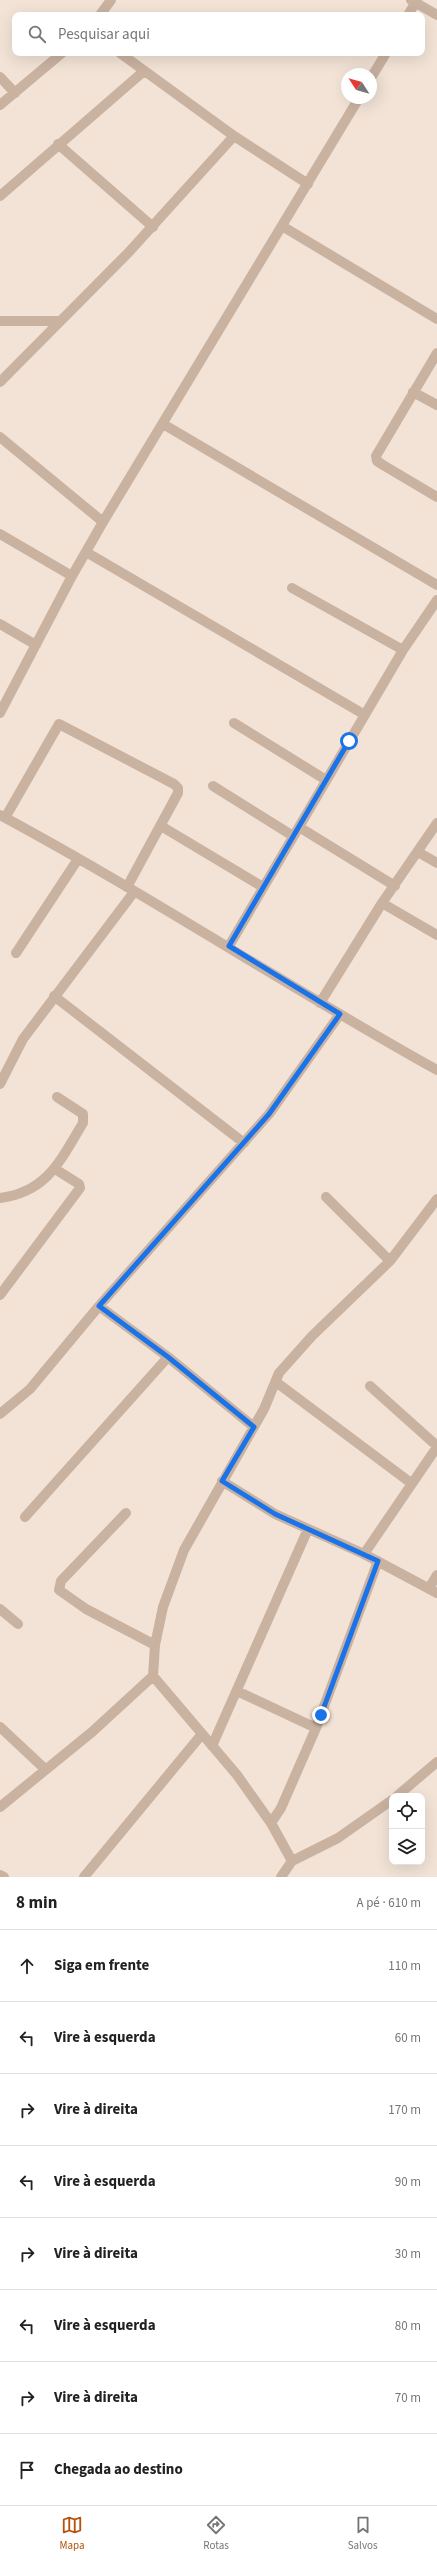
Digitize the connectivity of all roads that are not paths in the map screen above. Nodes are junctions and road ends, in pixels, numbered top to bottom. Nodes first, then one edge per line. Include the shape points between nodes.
1 (111, 0) edge
2 (415, 1) edge
3 (102, 12) edge
4 (410, 12) edge
5 (437, 15) edge
6 (58, 56) edge
7 (124, 56) edge
8 (384, 56) edge
9 (377, 68) edge
10 (144, 71) junction
11 (0, 77) edge
12 (15, 93) junction
13 (355, 104) edge
14 (0, 105) edge
15 (234, 136) junction
16 (58, 144) junction
17 (308, 184) junction
18 (0, 196) edge
19 (282, 226) junction
20 (153, 227) junction
21 (437, 319) edge
22 (0, 321) edge
23 (60, 321) junction
24 (437, 353) edge
25 (0, 382) edge
26 (413, 392) junction
27 (437, 405) edge
28 (163, 424) junction
29 (0, 437) edge
30 (437, 497) edge
31 (103, 522) junction
32 (0, 534) edge
33 (86, 552) junction
34 (72, 576) junction
35 (437, 585) edge
36 (292, 588) dead end
37 (437, 600) edge
38 (0, 624) edge
39 (36, 645) junction
40 (403, 650) junction
41 (0, 713) edge
42 (365, 715) junction
43 (234, 723) dead end
44 (326, 780) junction
45 (213, 786) dead end
46 (3, 816) edge
47 (437, 824) edge
48 (161, 826) junction
49 (299, 827) junction
50 (293, 836) junction
51 (418, 852) junction
52 (78, 859) junction
53 (437, 863) edge
54 (395, 886) junction
55 (263, 887) junction
56 (130, 890) junction
57 (382, 903) junction
58 (437, 935) edge
59 (229, 946) junction
60 (16, 953) dead end
61 (54, 996) junction
62 (320, 1003) junction
63 (340, 1014) junction
64 (435, 1065) edge
65 (0, 1084) edge
66 (58, 1097) dead end
67 (244, 1143) junction
68 (55, 1168) junction
69 (326, 1197) dead end
70 (0, 1198) edge
71 (437, 1199) edge
72 (390, 1261) junction
73 (0, 1295) edge
74 (99, 1306) junction
75 (168, 1357) junction
76 (276, 1382) junction
77 (370, 1386) dead end
78 (0, 1414) edge
79 (254, 1427) junction
80 (437, 1447) edge
81 (222, 1481) junction
82 (411, 1483) junction
83 (126, 1513) dead end
84 (24, 1517) dead end
85 (308, 1529) junction
86 (364, 1554) junction
87 (378, 1561) junction
88 (437, 1575) edge
89 (433, 1591) edge
90 (0, 1609) edge
91 (18, 1624) dead end
92 (155, 1645) junction
93 (153, 1676) junction
94 (237, 1691) junction
95 (0, 1727) edge
96 (316, 1728) junction
97 (202, 1734) junction
98 (212, 1746) junction
99 (437, 1762) edge
100 (45, 1769) junction
101 (401, 1793) edge
102 (389, 1802) edge
103 (0, 1807) edge
104 (271, 1823) junction
105 (292, 1861) junction
106 (0, 1875) edge
107 (4, 1877) edge
108 (84, 1877) edge
109 (281, 1877) edge

1 - 3 street
2 - 4 street
2 - 5 street
6 - 12 street
7 - 10 street
8 - 9 street
10 - 15 street
10 - 16 street
11 - 12 street
12 - 14 street
13 - 17 street
15 - 17 street
15 - 20 street
16 - 18 street
16 - 20 street
17 - 19 street
19 - 21 street
19 - 28 street
20 - 23 street
22 - 23 street
23 - 25 street
24 - 26 street
26 - 27 street
26 - 30 street via 376,456 377,461
28 - 31 street
28 - 35 street
29 - 31 street
31 - 33 street
32 - 34 street
33 - 34 street
33 - 42 street
34 - 39 street
36 - 40 street
37 - 40 street
38 - 39 street
39 - 41 street
40 - 42 street
42 - 44 street
43 - 44 street
44 - 49 street
45 - 50 street
46 - 48 street via 58,725 62,724 178,788 178,793
46 - 52 street
47 - 51 street
48 - 55 street
48 - 56 street
49 - 50 street
49 - 54 street
50 - 55 street
51 - 53 street
51 - 54 street
52 - 56 street
52 - 60 street
54 - 57 street
55 - 59 street
56 - 59 street
56 - 61 street
57 - 58 street
57 - 62 street
59 - 62 street
61 - 65 street via 23,1039
61 - 67 street
62 - 63 street
63 - 64 street
63 - 67 street via 269,1114
66 - 68 street via 83,1114 84,1118
67 - 74 street
68 - 70 street via 42,1183 25,1192
68 - 73 street via 79,1184 80,1188
69 - 72 street
71 - 72 street
72 - 76 street via 308,1341 283,1368
74 - 75 street
74 - 78 street via 30,1389
75 - 79 street
75 - 84 street
76 - 79 street
76 - 82 street
77 - 80 street
79 - 81 street
80 - 82 street
81 - 85 street via 263,1507
81 - 92 street via 184,1550 171,1580
82 - 86 street
83 - 92 street via 61,1581 59,1590 86,1609
85 - 86 street
85 - 94 street
86 - 87 street
87 - 89 street
87 - 96 street
88 - 89 street
90 - 91 street
92 - 93 street
93 - 97 street
93 - 100 street via 92,1732
94 - 96 street
94 - 98 street
95 - 100 street
96 - 104 street via 281,1808
97 - 98 street
97 - 108 street
98 - 104 street via 237,1775
99 - 101 street
100 - 103 street
102 - 105 street via 338,1838
104 - 105 street
105 - 109 street
106 - 107 street

